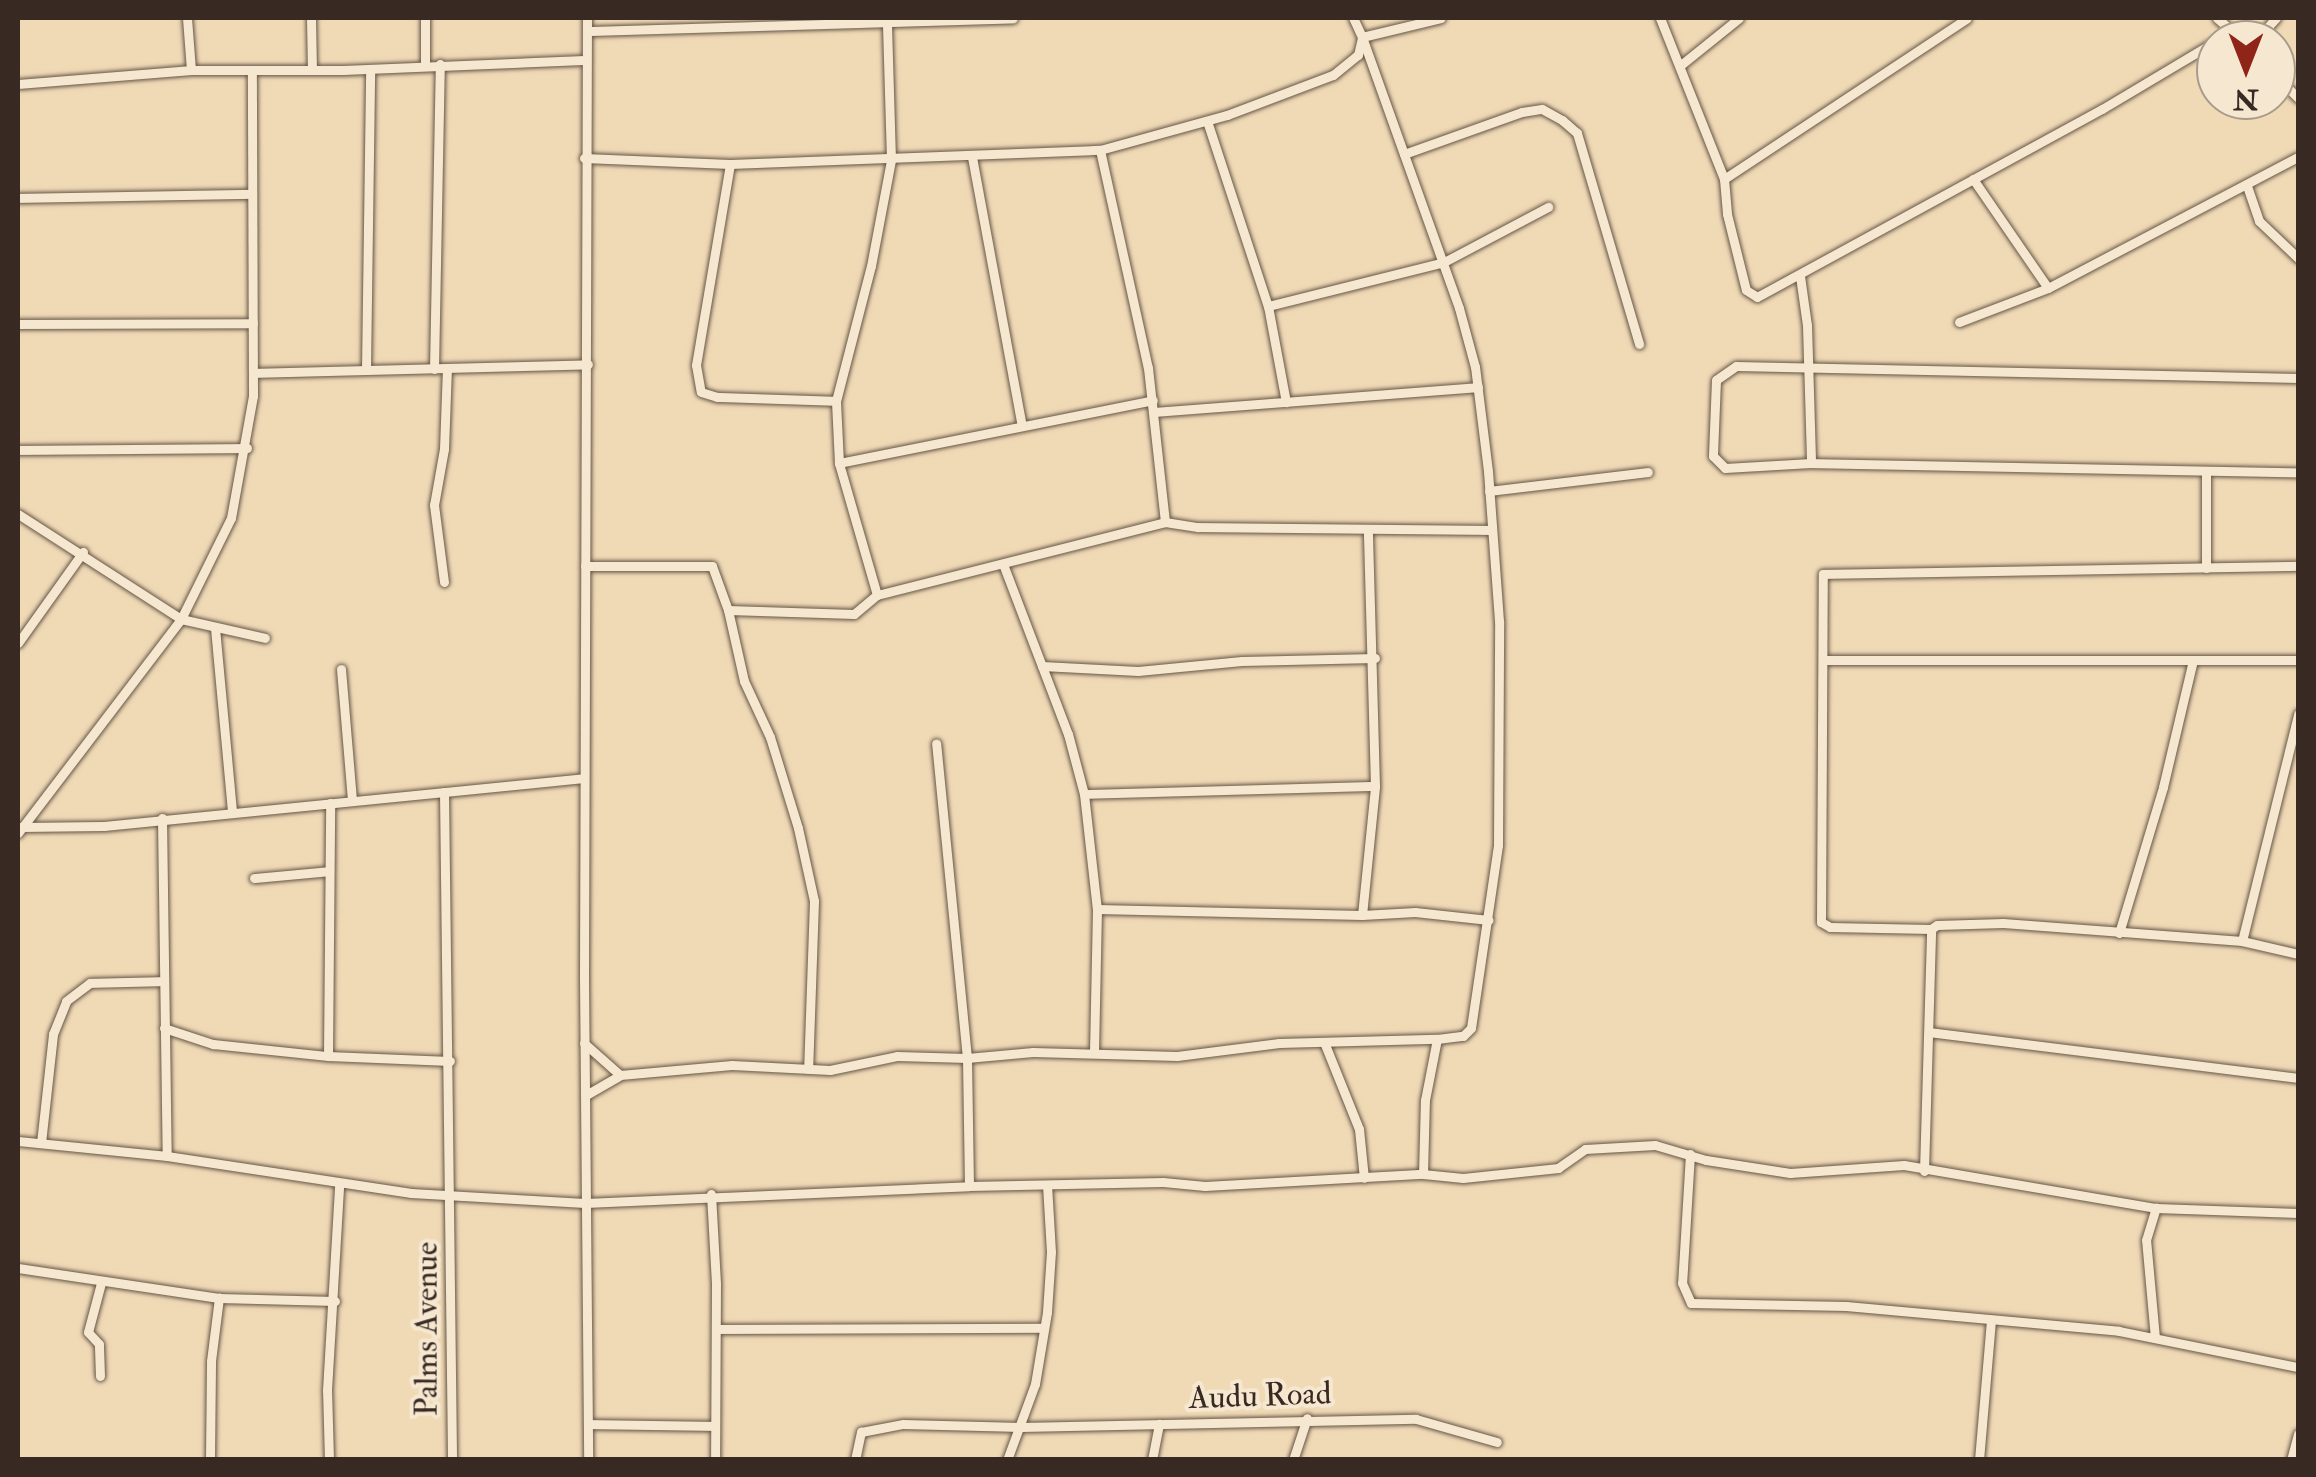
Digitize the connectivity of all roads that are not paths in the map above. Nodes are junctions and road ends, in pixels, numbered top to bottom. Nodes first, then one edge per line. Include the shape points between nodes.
1 (187, 18) edge
2 (311, 18) edge
3 (425, 18) edge
4 (586, 18) edge
5 (1013, 18) edge
6 (1353, 18) edge
7 (1441, 18) edge
8 (1660, 18) edge
9 (1739, 18) edge
10 (1967, 18) edge
11 (741, 21) edge
12 (887, 23) junction
13 (586, 30) junction
14 (1362, 37) junction
15 (2196, 53) edge
16 (584, 60) junction
17 (440, 64) junction
18 (1682, 64) junction
19 (425, 65) junction
20 (312, 69) junction
21 (370, 69) junction
22 (191, 70) junction
23 (252, 70) junction
24 (18, 84) edge
25 (1207, 121) junction
26 (1100, 150) junction
27 (1404, 154) junction
28 (2298, 156) edge
29 (972, 157) junction
30 (584, 158) junction
31 (891, 160) junction
32 (730, 164) junction
33 (1724, 178) junction
34 (1973, 179) junction
35 (2248, 186) junction
36 (250, 194) junction
37 (18, 198) edge
38 (1548, 207) dead end
39 (2298, 258) edge
40 (1444, 262) junction
41 (1800, 276) junction
42 (2048, 288) junction
43 (1268, 306) junction
44 (1959, 322) dead end
45 (253, 323) junction
46 (18, 324) edge
47 (1639, 344) dead end
48 (588, 364) junction
49 (1808, 368) junction
50 (366, 369) junction
51 (434, 369) junction
52 (447, 369) junction
53 (254, 373) junction
54 (2298, 378) edge
55 (1478, 387) junction
56 (1153, 400) junction
57 (836, 401) junction
58 (1286, 402) junction
59 (1154, 412) junction
60 (1022, 422) junction
61 (247, 448) junction
62 (18, 450) edge
63 (839, 462) junction
64 (1811, 463) junction
65 (1648, 472) dead end
66 (2206, 472) junction
67 (2298, 472) edge
68 (1489, 490) junction
69 (18, 514) edge
70 (1165, 522) junction
71 (1368, 530) junction
72 (1490, 530) junction
73 (83, 552) junction
74 (1003, 564) junction
75 (584, 566) junction
76 (2298, 566) edge
77 (2206, 568) junction
78 (444, 582) dead end
79 (877, 596) junction
80 (728, 610) junction
81 (180, 619) junction
82 (215, 628) junction
83 (265, 638) dead end
84 (18, 643) edge
85 (1375, 658) junction
86 (1823, 660) junction
87 (2193, 660) junction
88 (2298, 660) edge
89 (1042, 666) junction
90 (341, 669) dead end
91 (2298, 714) edge
92 (936, 744) dead end
93 (584, 778) junction
94 (1374, 786) junction
95 (444, 792) junction
96 (1084, 794) junction
97 (352, 801) junction
98 (330, 803) junction
99 (232, 812) junction
100 (162, 818) junction
101 (19, 829) edge
102 (330, 871) junction
103 (254, 878) dead end
104 (1097, 909) junction
105 (1362, 915) junction
106 (1489, 920) junction
107 (1931, 929) junction
108 (2119, 933) junction
109 (2242, 941) junction
110 (2298, 954) edge
111 (164, 981) junction
112 (164, 1028) junction
113 (1929, 1032) junction
114 (1437, 1040) junction
115 (584, 1042) junction
116 (1324, 1042) junction
117 (1094, 1052) junction
118 (328, 1056) junction
119 (967, 1058) junction
120 (450, 1061) junction
121 (808, 1069) junction
122 (620, 1075) junction
123 (2298, 1078) edge
124 (586, 1095) junction
125 (18, 1141) edge
126 (42, 1143) junction
127 (1690, 1154) junction
128 (166, 1156) junction
129 (1924, 1171) junction
130 (1423, 1174) junction
131 (1364, 1178) junction
132 (339, 1185) junction
133 (1047, 1185) junction
134 (969, 1186) junction
135 (712, 1194) junction
136 (452, 1198) junction
137 (586, 1203) junction
138 (2156, 1208) junction
139 (2298, 1213) edge
140 (18, 1268) edge
141 (101, 1283) junction
142 (219, 1298) junction
143 (335, 1301) junction
144 (1991, 1320) junction
145 (1044, 1328) junction
146 (716, 1329) junction
147 (2155, 1338) junction
148 (2298, 1367) edge
149 (100, 1376) dead end
150 (1306, 1418) junction
151 (588, 1424) junction
152 (1159, 1424) junction
153 (715, 1426) junction
154 (1021, 1427) junction
155 (2298, 1434) edge
156 (1497, 1442) dead end
157 (210, 1460) edge
158 (329, 1460) edge
159 (452, 1460) edge
160 (588, 1460) edge
161 (715, 1460) edge
162 (855, 1460) edge
163 (1007, 1460) edge
164 (1152, 1460) edge
165 (1293, 1460) edge
166 (1979, 1460) edge
167 (2291, 1460) edge

1 - 22 street
2 - 20 street
3 - 19 street
4 - 13 street
5 - 12 street
6 - 14 street
7 - 14 street
8 - 18 street
9 - 18 street
10 - 33 street
11 - 12 street
11 - 13 street
12 - 31 street
13 - 16 street
14 - 25 street via 1351,64 1333,75
14 - 27 street
15 - 34 street
16 - 17 street
16 - 30 street
17 - 19 street
17 - 51 street
18 - 33 street
19 - 21 street
20 - 21 street
20 - 23 street
21 - 50 street
22 - 23 street
22 - 24 street
23 - 36 street
25 - 26 street
25 - 43 street
26 - 29 street
26 - 56 street
27 - 40 street
27 - 47 street via 1522,112 1542,109 1562,120 1577,134
28 - 35 street
29 - 31 street
29 - 60 street
30 - 32 street
30 - 48 street
31 - 32 street
31 - 57 street
32 - 57 street via 696,365 702,392
33 - 41 street via 1746,290 1757,296
34 - 41 street
34 - 42 street
35 - 39 street via 2258,221
35 - 42 street
36 - 37 street
36 - 45 street
38 - 40 street
40 - 43 street
40 - 55 street
41 - 49 street
42 - 44 street
43 - 58 street
45 - 46 street
45 - 53 street
48 - 52 street
48 - 75 street
49 - 54 street
49 - 64 street
49 - 64 street via 1736,366 1723,372 1716,380 1713,456 1725,468
50 - 51 street
50 - 53 street
51 - 52 street
52 - 78 street via 434,505
53 - 61 street
55 - 58 street
55 - 68 street
56 - 59 street
56 - 60 street
57 - 63 street
58 - 59 street
59 - 70 street
60 - 63 street
61 - 62 street
61 - 81 street via 231,518
63 - 79 street
64 - 66 street
65 - 68 street
66 - 67 street
66 - 77 street
68 - 72 street
69 - 73 street
70 - 71 street
70 - 74 street
71 - 72 street
71 - 85 street
72 - 106 street via 1501,716
73 - 81 street
73 - 84 street
74 - 79 street
74 - 89 street
75 - 80 street via 712,566
75 - 93 street
76 - 77 street
77 - 86 street via 1822,574
79 - 80 street via 854,614
80 - 121 street via 744,681 798,828 814,901
81 - 82 street
81 - 101 street
82 - 83 street
82 - 99 street
85 - 89 street via 1138,671
85 - 94 street
86 - 87 street
86 - 107 street via 1820,922
87 - 88 street
87 - 108 street
89 - 96 street
90 - 97 street
91 - 109 street
92 - 119 street
93 - 95 street
93 - 115 street
94 - 96 street
94 - 105 street
95 - 97 street
95 - 120 street, Palms Avenue
96 - 104 street
97 - 98 street
98 - 99 street
98 - 102 street
99 - 100 street
100 - 101 street
100 - 111 street
102 - 103 street
102 - 118 street
104 - 105 street
104 - 117 street
105 - 106 street via 1415,912
106 - 114 street via 1471,1028
107 - 108 street via 2002,923
107 - 113 street
108 - 109 street
109 - 110 street
111 - 112 street
111 - 126 street via 90,983 66,1000 52,1034
112 - 118 street via 213,1044
112 - 128 street
113 - 123 street
113 - 129 street
114 - 116 street
114 - 130 street via 1424,1100
115 - 122 street
115 - 124 street
116 - 117 street via 1176,1056
116 - 131 street via 1359,1129
117 - 119 street
118 - 120 street
119 - 121 street via 897,1056
119 - 134 street
120 - 136 street, Palms Avenue
121 - 122 street via 732,1065
122 - 124 street
124 - 137 street
125 - 126 street
126 - 128 street
127 - 129 street via 1790,1173 1890,1165
127 - 130 street via 1630,1145 1585,1149 1558,1168 1529,1174
127 - 144 street via 1682,1283 1691,1304 1846,1306
128 - 132 street
129 - 138 street
130 - 131 street
131 - 133 street
132 - 136 street
132 - 143 street
133 - 134 street
133 - 145 street via 1052,1252
134 - 135 street
135 - 137 street
135 - 146 street
136 - 137 street
136 - 159 street, Palms Avenue
137 - 151 street
138 - 139 street
138 - 147 street via 2146,1240
140 - 141 street
141 - 142 street
141 - 149 street via 88,1332 99,1344
142 - 143 street
142 - 157 street
143 - 158 street
144 - 147 street
144 - 166 street
145 - 146 street
145 - 154 street
146 - 153 street
147 - 148 street
150 - 152 street, Audu Road
150 - 156 street, Audu Road via 1416,1419
150 - 165 street
151 - 153 street
151 - 160 street
152 - 154 street, Audu Road
152 - 164 street
153 - 161 street
154 - 162 street, Audu Road via 903,1424 861,1432
154 - 163 street
155 - 167 street

